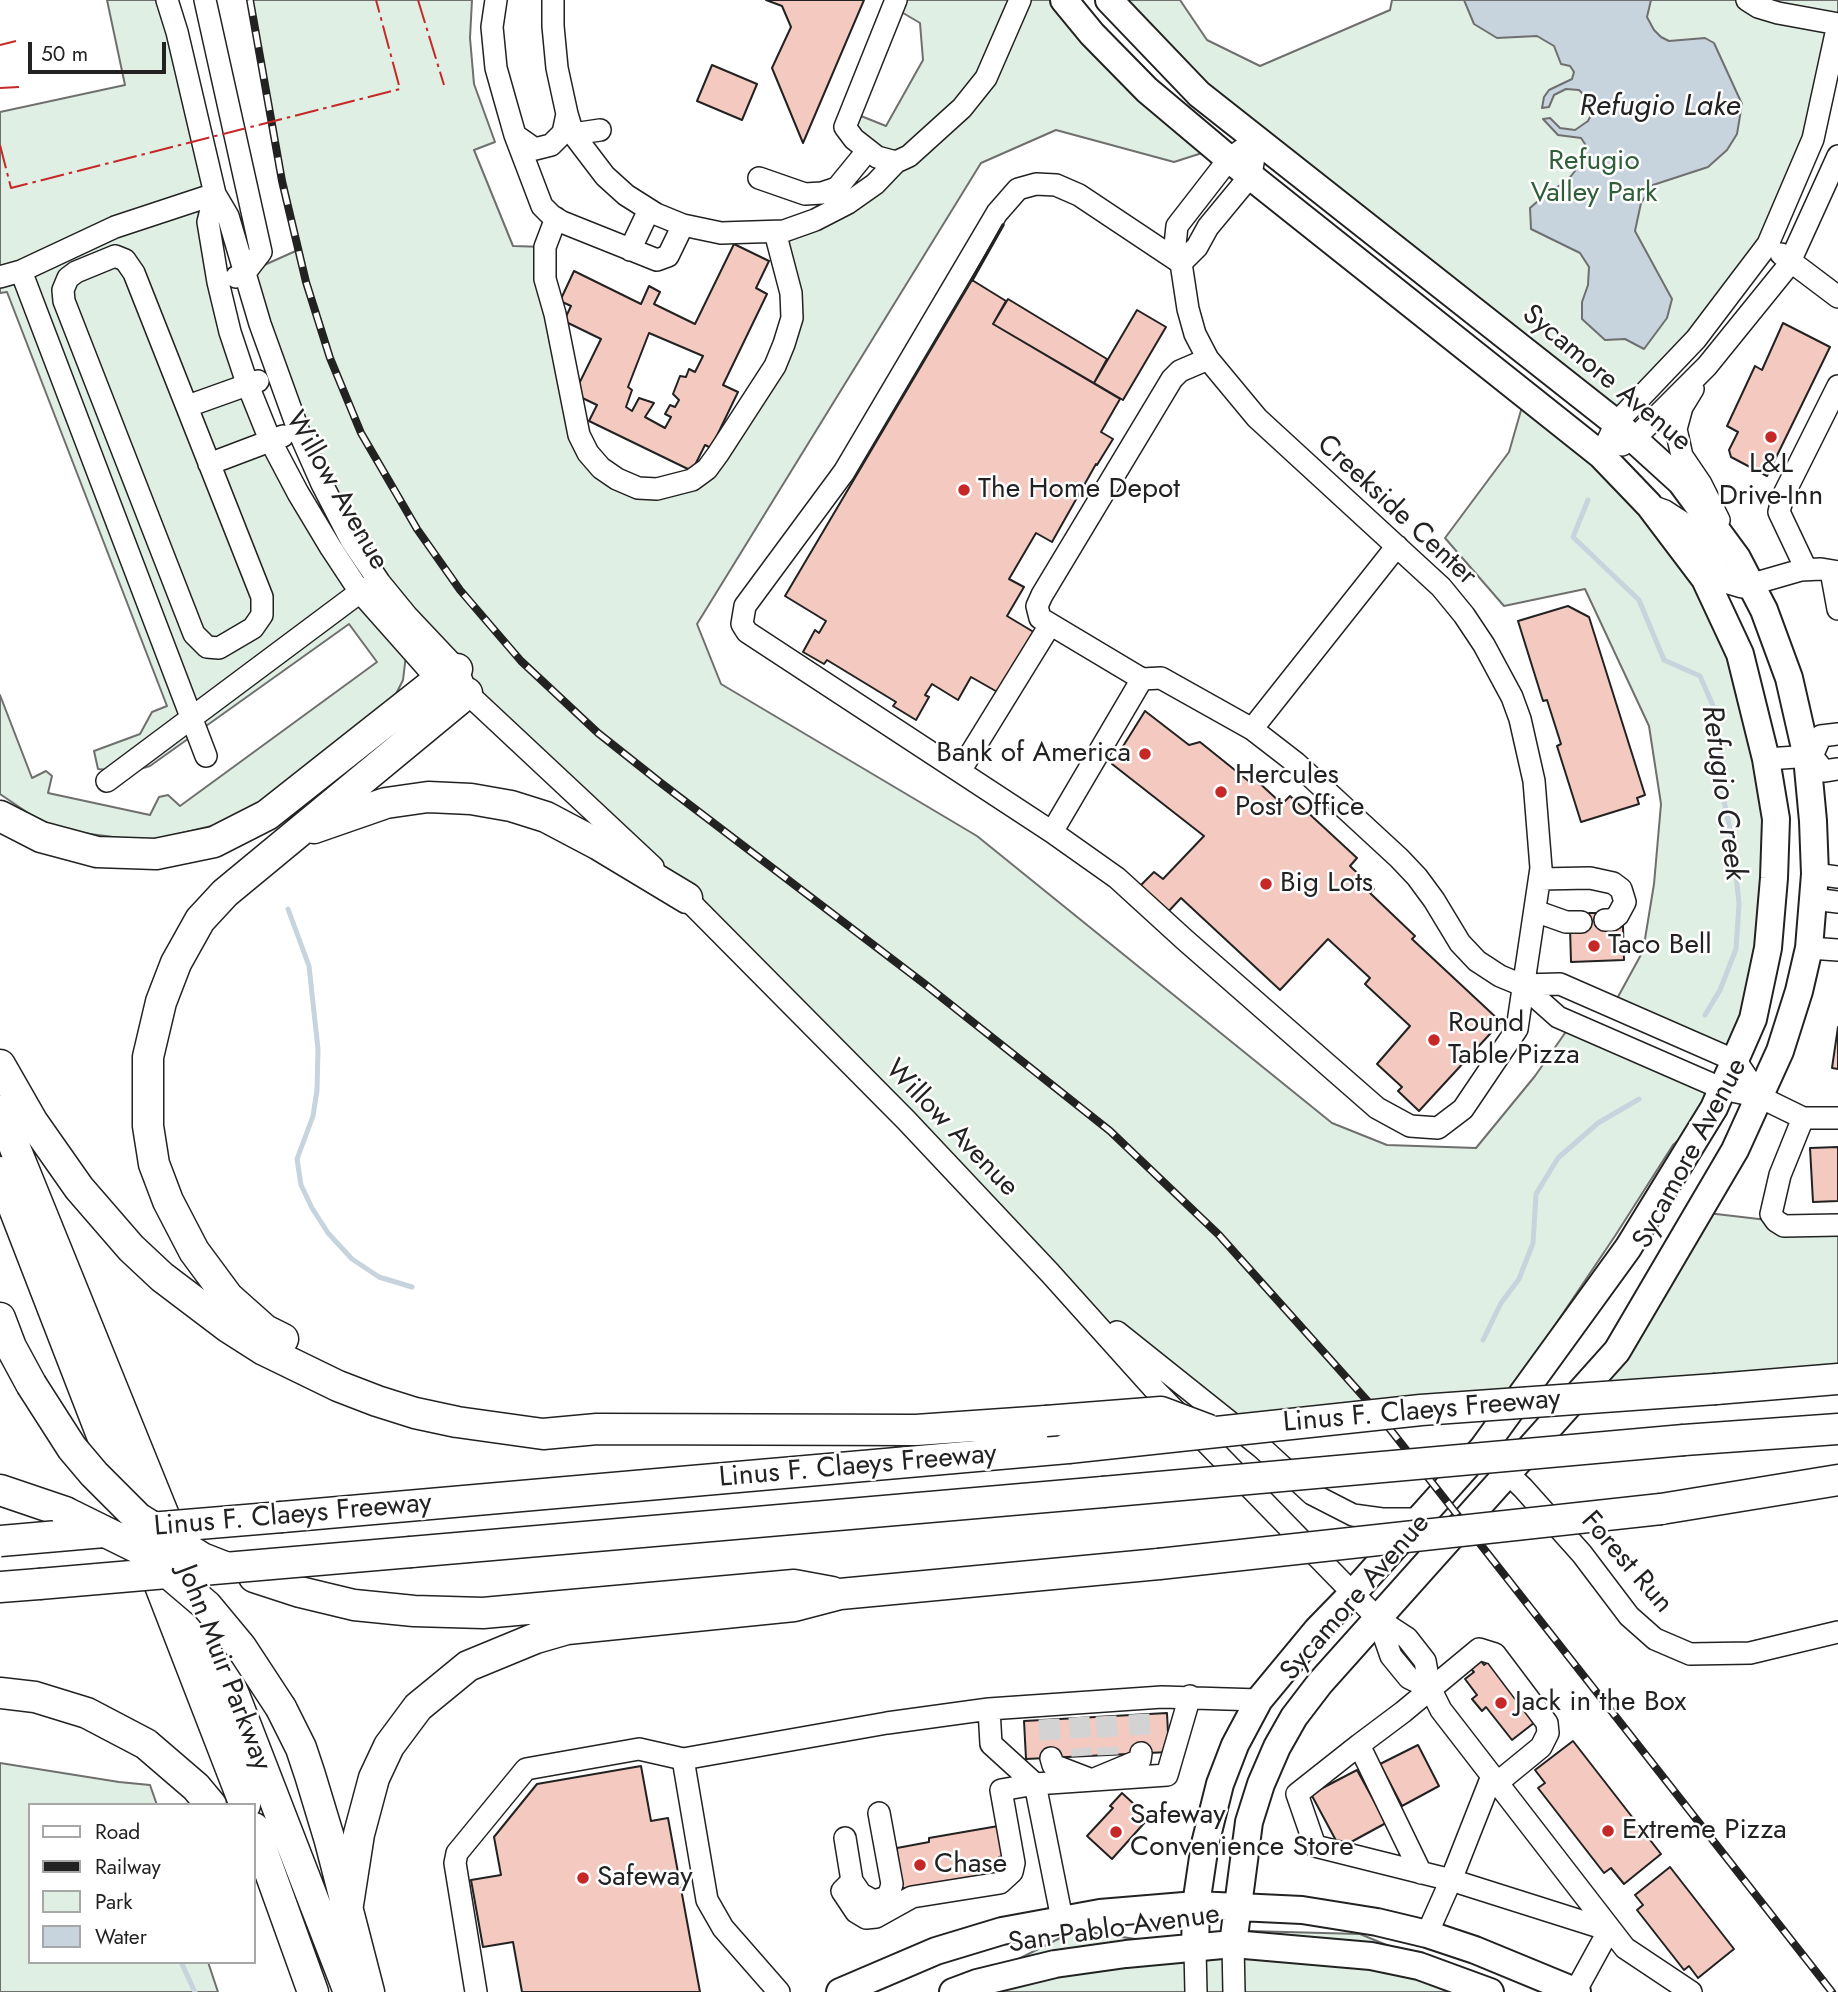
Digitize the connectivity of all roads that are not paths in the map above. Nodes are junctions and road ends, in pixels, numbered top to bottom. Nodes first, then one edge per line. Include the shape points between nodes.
1 (167, 0) edge
2 (205, 0) edge
3 (496, 0) edge
4 (553, 0) edge
5 (896, 0) edge
6 (1020, 0) edge
7 (1064, 0) edge
8 (1109, 0) edge
9 (1747, 0) edge
10 (1838, 24) edge
11 (570, 124) junction
12 (600, 130) dead end
13 (515, 135) junction
14 (1257, 139) junction
15 (869, 150) junction
16 (1838, 156) edge
17 (1229, 159) junction
18 (895, 162) junction
19 (1251, 175) junction
20 (760, 178) dead end
21 (215, 194) junction
22 (649, 210) junction
23 (556, 218) junction
24 (683, 225) junction
25 (775, 232) junction
26 (1768, 244) junction
27 (630, 250) junction
28 (1791, 261) junction
29 (1181, 263) junction
30 (22, 271) junction
31 (244, 274) junction
32 (0, 277) edge
33 (218, 282) junction
34 (1838, 297) edge
35 (1208, 359) junction
36 (1707, 366) junction
37 (278, 377) junction
38 (247, 383) junction
39 (1838, 386) edge
40 (188, 406) junction
41 (1625, 430) junction
42 (299, 432) junction
43 (270, 440) junction
44 (1601, 455) junction
45 (209, 464) junction
46 (1649, 505) junction
47 (1397, 546) junction
48 (1737, 558) junction
49 (1806, 569) junction
50 (1835, 571) edge
51 (1751, 585) junction
52 (370, 587) junction
53 (1838, 609) edge
54 (1050, 625) junction
55 (1142, 679) junction
56 (454, 681) junction
57 (192, 717) junction
58 (1252, 729) junction
59 (1838, 733) edge
60 (206, 756) dead end
61 (1809, 756) junction
62 (1766, 759) junction
63 (1838, 769) edge
64 (960, 771) junction
65 (107, 780) dead end
66 (0, 816) edge
67 (1052, 832) junction
68 (295, 835) junction
69 (1540, 879) junction
70 (1826, 888) edge
71 (687, 898) junction
72 (1535, 911) junction
73 (1605, 920) dead end
74 (1581, 922) dead end
75 (1809, 948) junction
76 (1838, 950) edge
77 (1522, 985) junction
78 (1736, 1062) junction
79 (0, 1065) edge
80 (1723, 1089) junction
81 (1760, 1097) junction
82 (0, 1111) edge
83 (1804, 1118) junction
84 (1838, 1118) edge
85 (0, 1172) edge
86 (1838, 1225) edge
87 (1050, 1273) junction
88 (0, 1318) edge
89 (1838, 1379) edge
90 (597, 1429) junction
91 (1838, 1429) edge
92 (1213, 1431) junction
93 (1483, 1448) junction
94 (1507, 1474) junction
95 (1838, 1480) edge
96 (0, 1490) edge
97 (1418, 1520) junction
98 (0, 1541) edge
99 (0, 1587) edge
100 (1353, 1593) junction
101 (840, 1594) junction
102 (1378, 1619) junction
103 (1838, 1632) edge
104 (1430, 1688) junction
105 (0, 1693) edge
106 (1190, 1696) junction
107 (1259, 1700) junction
108 (989, 1709) junction
109 (1092, 1712) junction
110 (1139, 1714) dead end
111 (1049, 1719) dead end
112 (1359, 1745) junction
113 (1141, 1753) dead end
114 (1108, 1755) tunnel mouth
115 (1082, 1756) tunnel mouth
116 (1051, 1758) dead end
117 (683, 1759) junction
118 (1494, 1779) junction
119 (1092, 1780) junction
120 (1035, 1784) junction
121 (209, 1803) edge
122 (244, 1803) edge
123 (879, 1812) dead end
124 (256, 1834) edge
125 (845, 1838) dead end
126 (256, 1863) edge
127 (1421, 1873) junction
128 (1451, 1881) junction
129 (273, 1884) junction
130 (847, 1886) junction
131 (1196, 1905) junction
132 (1239, 1906) junction
133 (348, 1912) junction
134 (1062, 1919) junction
135 (1609, 1930) junction
136 (1427, 1934) junction
137 (1233, 1944) junction
138 (1195, 1948) junction
139 (313, 1992) edge
140 (349, 1992) edge
141 (369, 1992) edge
142 (476, 1992) edge
143 (779, 1992) edge
144 (839, 1992) edge
145 (953, 1992) edge
146 (1195, 1992) edge
147 (1234, 1992) edge
148 (1490, 1992) edge
149 (1576, 1992) edge
150 (1691, 1992) edge

1 - 21 street, Willow Avenue
2 - 31 street via 261,252
3 - 13 street via 492,27 496,68
4 - 11 street via 557,68
5 - 15 street via 845,127
6 - 18 street via 986,78 962,108 909,156
7 - 17 main road, Sycamore Avenue via 1147,90
8 - 14 main road, Sycamore Avenue via 1199,94
9 - 10 street via 1778,13
10 - 26 street via 1813,139
11 - 12 street
11 - 13 street via 551,145 535,149
11 - 22 street via 605,176
13 - 23 street via 542,206
14 - 17 street, Creekside Center
14 - 19 street
14 - 41 main road, Sycamore Avenue
15 - 18 street
15 - 20 street via 837,188 822,193 805,194
16 - 28 street
17 - 19 main road, Sycamore Avenue
17 - 29 street, Creekside Center via 1177,226 1175,245
18 - 25 street via 848,203 816,220
19 - 29 street
19 - 44 main road, Sycamore Avenue
21 - 30 street via 116,228
21 - 31 street, Willow Avenue via 228,216
21 - 33 street, Willow Avenue via 208,222
22 - 24 street
22 - 27 street
23 - 25 street via 545,247 545,279 579,435 601,468 638,488 657,489 692,480 707,469 775,366 792,318 791,293
23 - 27 street
24 - 25 street via 721,233
24 - 27 street via 668,256 657,260
26 - 28 street
26 - 41 street
28 - 34 street
28 - 36 street
29 - 35 street, Creekside Center via 1188,310
29 - 64 street, Creekside Center via 1068,190 1036,184 1017,189 997,213 844,472 746,606 741,624 747,632
30 - 32 street
30 - 57 street
31 - 33 street
31 - 37 street, Willow Avenue
33 - 38 street, Willow Avenue
35 - 47 street, Creekside Center via 1257,418
35 - 54 street via 1172,379 1042,595 1037,606 1040,618
36 - 41 street
36 - 48 street via 1682,407 1676,429 1682,456
37 - 38 street
37 - 42 street, Willow Avenue
38 - 40 street
38 - 43 street, Willow Avenue
39 - 49 street via 1779,512
40 - 45 street
40 - 45 street via 125,260 114,256 68,278 64,301 194,634 207,648 219,648 253,628 262,615 262,597
41 - 44 street
41 - 48 main road, Sycamore Avenue via 1681,482
42 - 43 street
42 - 52 street, Willow Avenue
43 - 45 street
43 - 52 street, Willow Avenue via 298,494
44 - 46 main road, Sycamore Avenue
46 - 51 street via 1682,522 1725,582
46 - 62 main road, Sycamore Avenue via 1705,579 1740,654
47 - 58 street
47 - 69 street, Creekside Center via 1464,615 1512,697 1534,781
48 - 51 main road, Sycamore Avenue
49 - 50 street
49 - 51 street
50 - 53 street
51 - 61 main road, Sycamore Avenue via 1789,678
52 - 56 street, Willow Avenue
52 - 57 street
54 - 55 street
54 - 64 street
55 - 58 street via 1161,678
55 - 67 street
56 - 66 highway via 267,815 214,842 156,854 97,852 41,837
56 - 68 highway
56 - 71 street, Willow Avenue
57 - 60 street
57 - 65 street
58 - 77 street via 1296,762 1399,858 1477,961
59 - 61 street via 1821,736
61 - 62 street
61 - 63 street via 1824,771
61 - 70 main road, Sycamore Avenue via 1813,821
62 - 78 main road, Sycamore Avenue via 1776,819 1768,948 1753,1019
64 - 67 street, Creekside Center
67 - 77 street, Creekside Center via 1117,878 1377,1108 1410,1126 1438,1128 1463,1109 1517,1029
68 - 71 highway via 386,803 428,797 471,799 546,817
68 - 90 highway via 200,920 161,1002 148,1057 148,1126 154,1164 168,1201 194,1251 228,1297 265,1330 329,1364 401,1391 483,1414
69 - 72 street, Creekside Center
69 - 73 street via 1590,878 1613,883 1621,889 1625,902 1618,915
70 - 75 main road, Sycamore Avenue
71 - 87 street, Willow Avenue
72 - 74 street
72 - 77 street, Creekside Center
75 - 76 street
75 - 81 main road, Sycamore Avenue via 1780,1051
77 - 78 street via 1560,984
77 - 80 street via 1558,1017
78 - 80 main road, Sycamore Avenue
78 - 81 street
79 - 90 highway via 55,1156 131,1248 194,1302 264,1350 338,1386 415,1413 543,1434
80 - 81 street
80 - 93 main road, Sycamore Avenue via 1628,1248
81 - 83 street
81 - 94 main road, Sycamore Avenue via 1735,1150 1617,1351
82 - 140 highway, John Muir Parkway
83 - 84 street
83 - 86 street via 1780,1175 1772,1214 1784,1226
85 - 122 highway, John Muir Parkway
87 - 97 street via 1312,1494 1353,1515
87 - 100 street, Willow Avenue via 1156,1391
88 - 101 highway, bridge via 31,1384 94,1474 138,1518 202,1558 254,1577 354,1605 414,1611 483,1613 794,1585
89 - 92 highway, Linus F. Claeys Freeway, bridge via 1421,1410
90 - 92 highway, bridge via 916,1430 1161,1412
91 - 99 highway, Linus F. Claeys Freeway, bridge
92 - 98 highway, Linus F. Claeys Freeway, bridge via 1068,1448
93 - 94 street, Forest Run
93 - 97 main road, Sycamore Avenue
94 - 102 main road, Sycamore Avenue
94 - 103 street, Forest Run via 1582,1554 1629,1616 1655,1639 1690,1654 1749,1653
95 - 101 highway, bridge via 1661,1509
96 - 133 highway, bridge via 65,1512 140,1549 207,1606 241,1647 281,1708 300,1748
97 - 100 main road, Sycamore Avenue
100 - 102 street, Willow Avenue
100 - 107 main road, Sycamore Avenue
101 - 133 highway via 794,1606 567,1629 468,1666 418,1707 389,1746 374,1778 359,1834
102 - 104 street via 1391,1656 1409,1678
102 - 132 main road, Sycamore Avenue via 1294,1717 1277,1747 1249,1822
104 - 112 street
104 - 118 street via 1441,1710
104 - 118 street via 1479,1648 1495,1654 1547,1723 1541,1747
105 - 121 highway via 35,1697 87,1713 146,1744
106 - 107 street
106 - 109 street
106 - 119 street via 1167,1774
107 - 131 main road, Sycamore Avenue via 1220,1784
108 - 109 street
108 - 117 street
108 - 120 street via 991,1744
109 - 110 street
109 - 111 street via 1051,1714
112 - 127 street
112 - 127 street via 1297,1794 1315,1846
113 - 119 street via 1140,1760
114 - 119 street
115 - 119 street
116 - 119 street via 1053,1765
117 - 142 street via 639,1749 526,1769 457,1853
117 - 143 street via 707,1900 723,1928
118 - 128 street
118 - 135 street
119 - 120 street
120 - 130 street via 1001,1790 1014,1863 1007,1879 912,1897 876,1917 856,1912
120 - 134 street
123 - 130 street via 890,1891 874,1901
124 - 129 highway
125 - 130 street
126 - 129 highway
127 - 128 street
128 - 135 street
128 - 136 street
129 - 139 highway
131 - 132 main road, San Pablo Avenue
131 - 134 main road, San Pablo Avenue
131 - 138 main road, Sycamore Avenue
132 - 136 main road, San Pablo Avenue via 1339,1915
132 - 137 main road, Sycamore Avenue
133 - 141 highway
134 - 144 main road, San Pablo Avenue via 936,1951
135 - 149 street
135 - 150 street via 1625,1948
136 - 149 main road, San Pablo Avenue
137 - 138 main road, San Pablo Avenue
137 - 147 street, Sycamore Avenue
137 - 148 main road, San Pablo Avenue via 1371,1956 1419,1966
138 - 145 main road, San Pablo Avenue via 1055,1964
138 - 146 street, Sycamore Avenue

